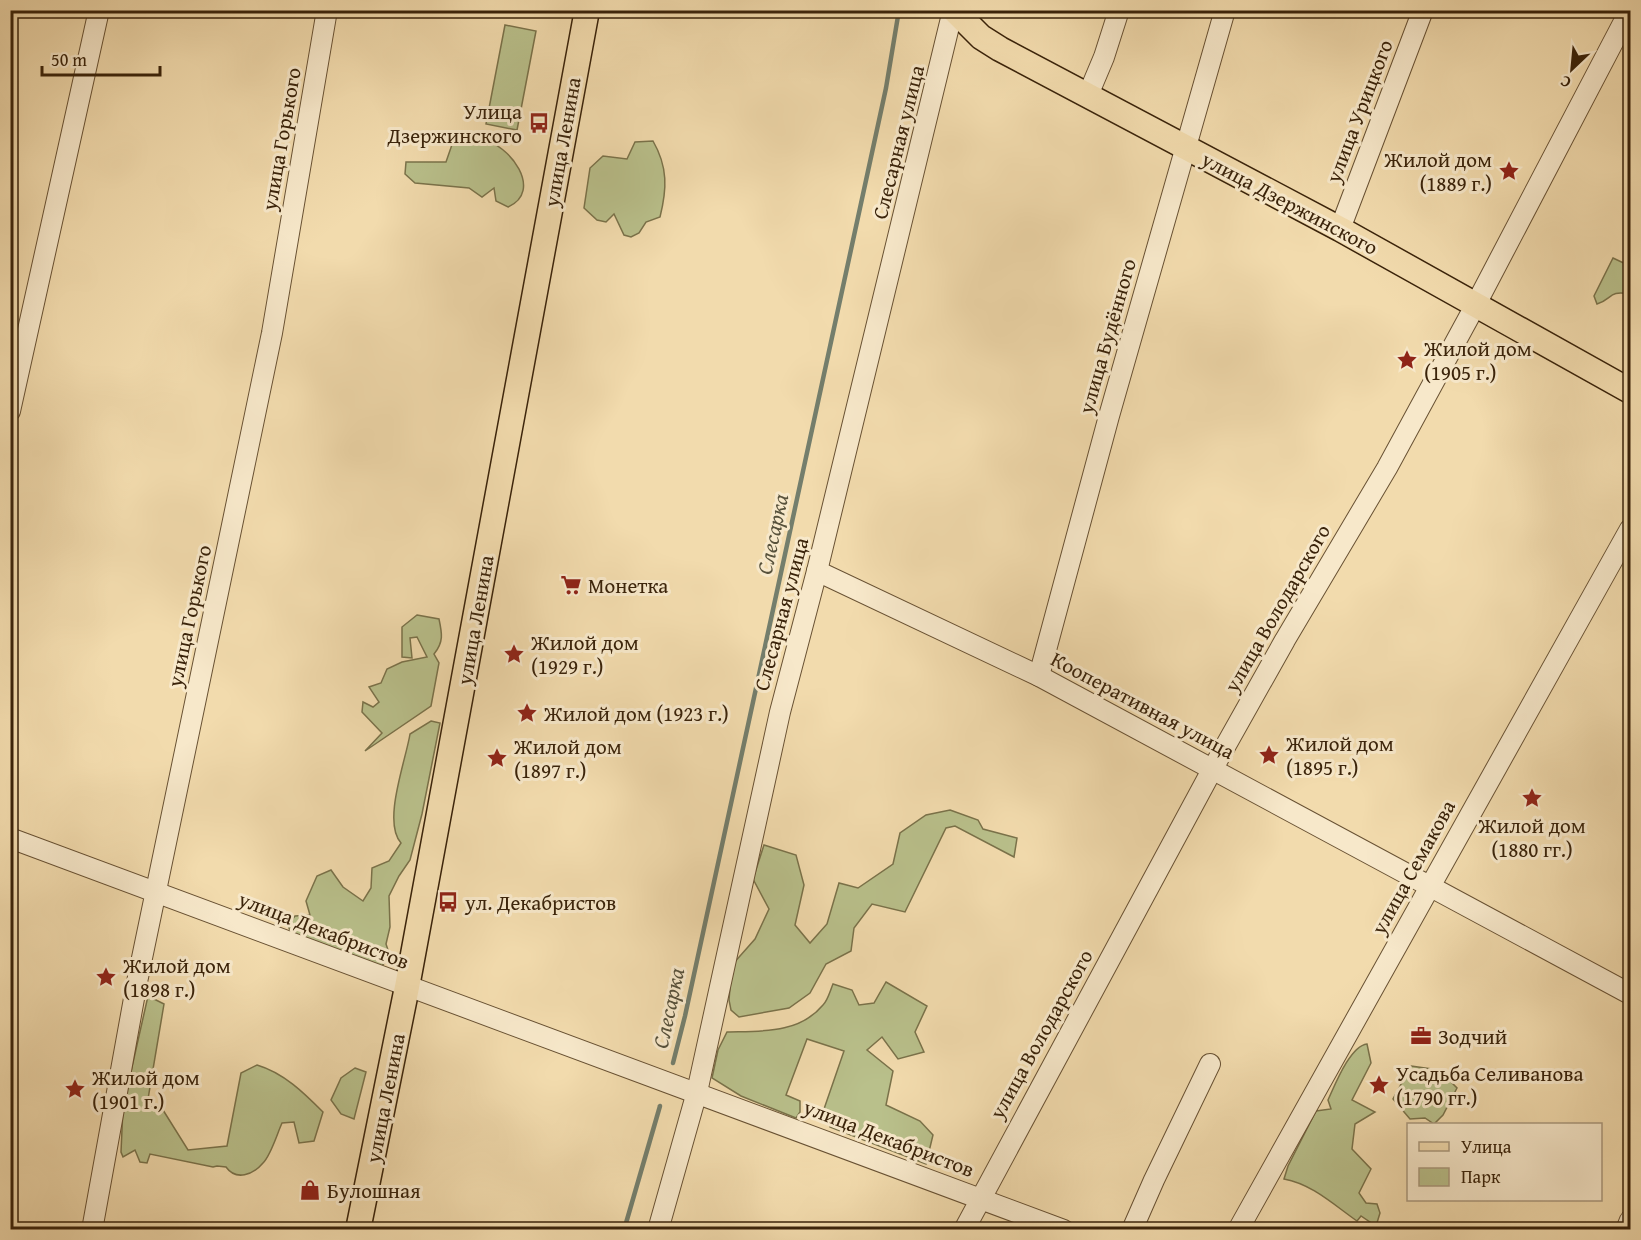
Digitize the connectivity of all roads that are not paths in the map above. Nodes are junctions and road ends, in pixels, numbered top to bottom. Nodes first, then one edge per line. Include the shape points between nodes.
1 (99, 10) edge
2 (327, 10) edge
3 (587, 10) edge
4 (954, 10) edge
5 (1119, 10) edge
6 (1225, 10) edge
7 (1423, 10) edge
8 (1630, 10) edge
9 (1088, 95) junction
10 (1185, 147) junction
11 (1340, 229) junction
12 (1475, 306) junction
13 (1630, 391) edge
14 (10, 411) edge
15 (1630, 529) edge
16 (817, 571) junction
17 (1039, 676) junction
18 (1212, 770) junction
19 (10, 838) edge
20 (1430, 887) junction
21 (157, 893) junction
22 (407, 987) junction
23 (1630, 994) edge
24 (1210, 1064) dead end
25 (698, 1092) junction
26 (980, 1198) junction
27 (1630, 1220) edge
28 (92, 1230) edge
29 (358, 1230) edge
30 (658, 1230) edge
31 (964, 1230) edge
32 (1064, 1230) edge
33 (1132, 1230) edge
34 (1238, 1230) edge
35 (1626, 1230) edge

1 - 14 street
2 - 21 street, улица Горького via 272,333
3 - 22 main road, улица Ленина
4 - 9 main road, улица Дзержинского via 981,37
4 - 16 street, Слесарная улица
5 - 9 street
6 - 10 street, улица Будённого
7 - 11 street, улица Урицкого
8 - 12 street, улица Володарского
9 - 10 main road, улица Дзержинского
10 - 11 main road, улица Дзержинского
10 - 17 street, улица Будённого
11 - 12 main road, улица Дзержинского
12 - 13 main road, улица Дзержинского
12 - 18 street, улица Володарского via 1387,468
15 - 20 street, улица Семакова
16 - 17 street, Кооперативная улица
16 - 25 street, Слесарная улица via 777,724
17 - 18 street, Кооперативная улица
18 - 20 street, Кооперативная улица
18 - 26 street, улица Володарского
19 - 21 street, улица Декабристов
20 - 23 street, Кооперативная улица
20 - 34 street, улица Семакова
21 - 22 street, улица Декабристов
21 - 28 street, улица Горького
22 - 25 street, улица Декабристов
22 - 29 main road, улица Ленина
24 - 33 street
25 - 26 street, улица Декабристов
25 - 30 street, Слесарная улица
26 - 31 street, улица Володарского
26 - 32 street, улица Декабристов
27 - 35 street

